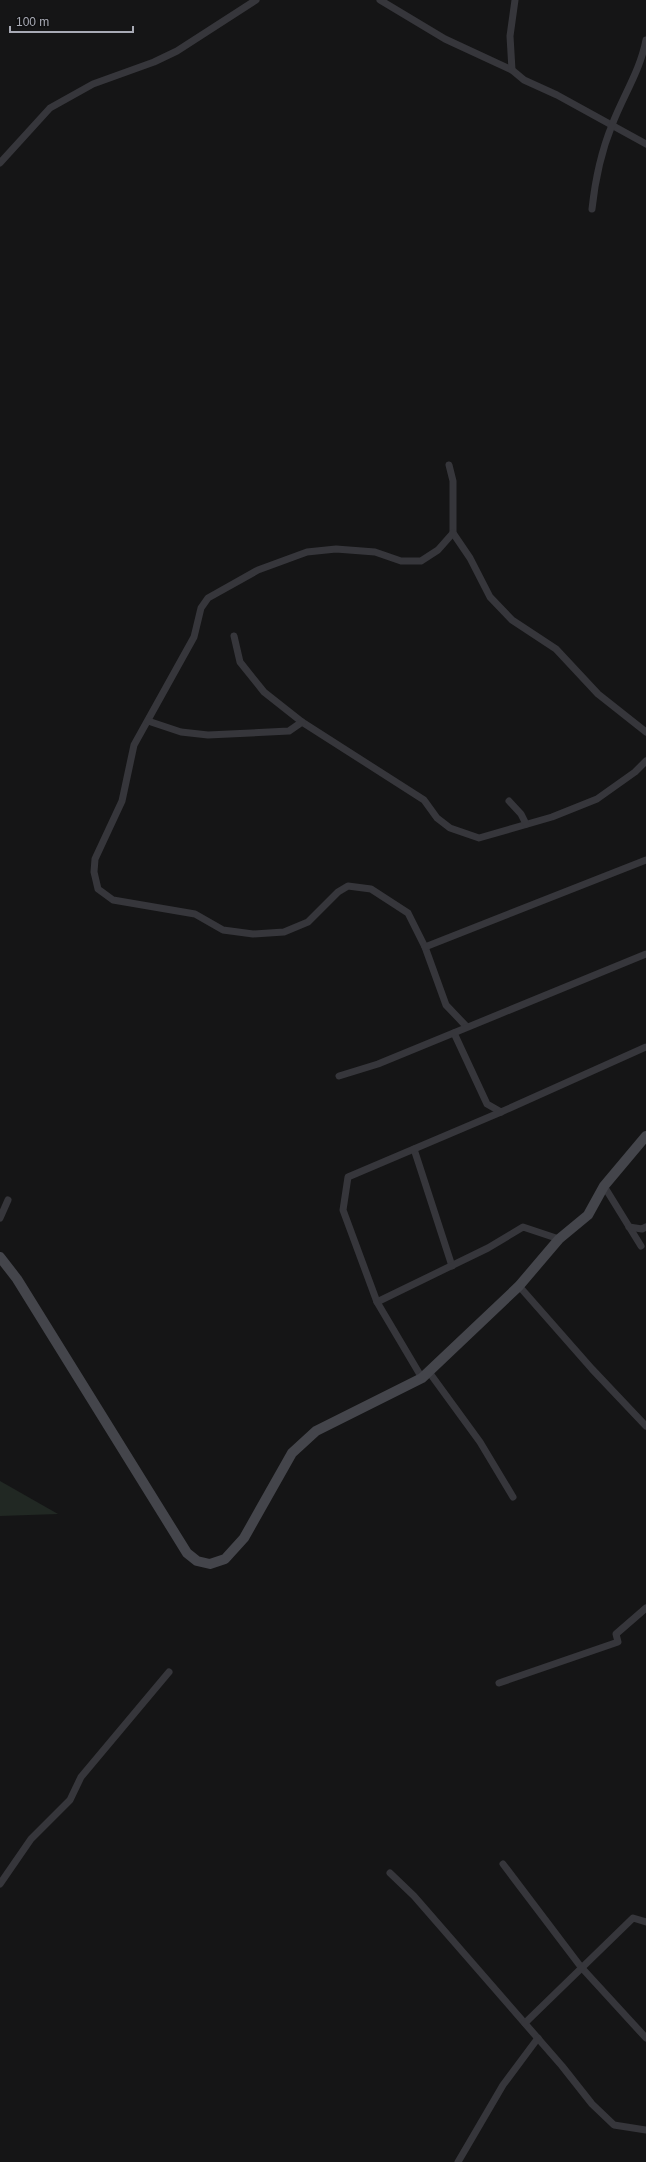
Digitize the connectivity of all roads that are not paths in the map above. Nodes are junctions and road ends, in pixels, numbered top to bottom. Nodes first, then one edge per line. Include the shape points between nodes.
1 (256, 0) edge
2 (380, 0) edge
3 (515, 0) edge
4 (646, 40) edge
5 (512, 70) junction
6 (611, 126) junction
7 (646, 144) edge
8 (0, 163) edge
9 (592, 208) dead end
10 (449, 465) dead end
11 (453, 533) junction
12 (234, 636) dead end
13 (148, 721) junction
14 (302, 722) junction
15 (646, 732) edge
16 (646, 761) edge
17 (509, 801) dead end
18 (526, 824) junction
19 (646, 860) edge
20 (425, 947) junction
21 (646, 954) edge
22 (466, 1026) junction
23 (454, 1033) junction
24 (646, 1047) edge
25 (339, 1076) dead end
26 (501, 1112) junction
27 (646, 1136) edge
28 (414, 1149) junction
29 (604, 1186) junction
30 (8, 1200) dead end
31 (0, 1218) edge
32 (629, 1227) junction
33 (646, 1227) edge
34 (559, 1239) junction
35 (641, 1246) dead end
36 (0, 1257) edge
37 (452, 1266) junction
38 (519, 1286) junction
39 (377, 1302) junction
40 (426, 1375) junction
41 (646, 1426) edge
42 (512, 1497) dead end
43 (646, 1608) edge
44 (169, 1672) dead end
45 (499, 1684) dead end
46 (503, 1864) dead end
47 (390, 1873) dead end
48 (0, 1884) edge
49 (646, 1922) edge
50 (581, 1968) junction
51 (525, 2023) junction
52 (538, 2038) junction
53 (646, 2038) edge
54 (646, 2130) edge
55 (458, 2162) edge

1 - 8 street via 177,51 93,84 50,108
2 - 5 street via 445,39
3 - 5 street via 510,36
4 - 6 street via 643,58
5 - 6 street via 524,80 557,95
6 - 7 street
6 - 9 street via 595,182
10 - 11 street via 453,481
11 - 13 street via 438,550 421,561 401,561 376,552 336,549 307,552 258,570 208,598 200,608 194,636
11 - 15 street via 470,558 490,597 512,620 556,649 598,694
12 - 14 street via 240,662 264,692
13 - 14 street via 181,732 208,736 289,731
13 - 20 street via 134,745 122,800 95,859 94,872 98,889 113,900 195,914 223,930 253,934 284,932 308,922 338,892 348,886 371,889 408,913
14 - 18 street via 424,800 437,818 450,828 479,838
16 - 18 street via 635,772 596,799 552,818
17 - 18 street
19 - 20 street
20 - 22 street via 446,1005
21 - 22 street
22 - 23 street
23 - 25 street via 378,1064
23 - 26 street via 487,1104
24 - 26 street
26 - 28 street
27 - 29 street
28 - 37 street
28 - 39 street via 348,1177 343,1210
29 - 32 street
29 - 34 street via 588,1215
30 - 31 street
32 - 33 street
32 - 35 street
34 - 37 street via 523,1226
34 - 38 street
36 - 40 street via 17,1279 187,1553 197,1561 210,1564 225,1559 244,1538 292,1453 316,1431
37 - 39 street
38 - 40 street
38 - 41 street
39 - 40 street
40 - 42 street via 480,1442
43 - 45 street via 616,1634 618,1642
44 - 48 street via 81,1777 70,1800 30,1839
46 - 50 street
47 - 51 street via 414,1896
49 - 50 street via 633,1918
50 - 51 street
50 - 53 street
51 - 52 street
52 - 54 street via 592,2104 614,2125
52 - 55 street via 503,2086

